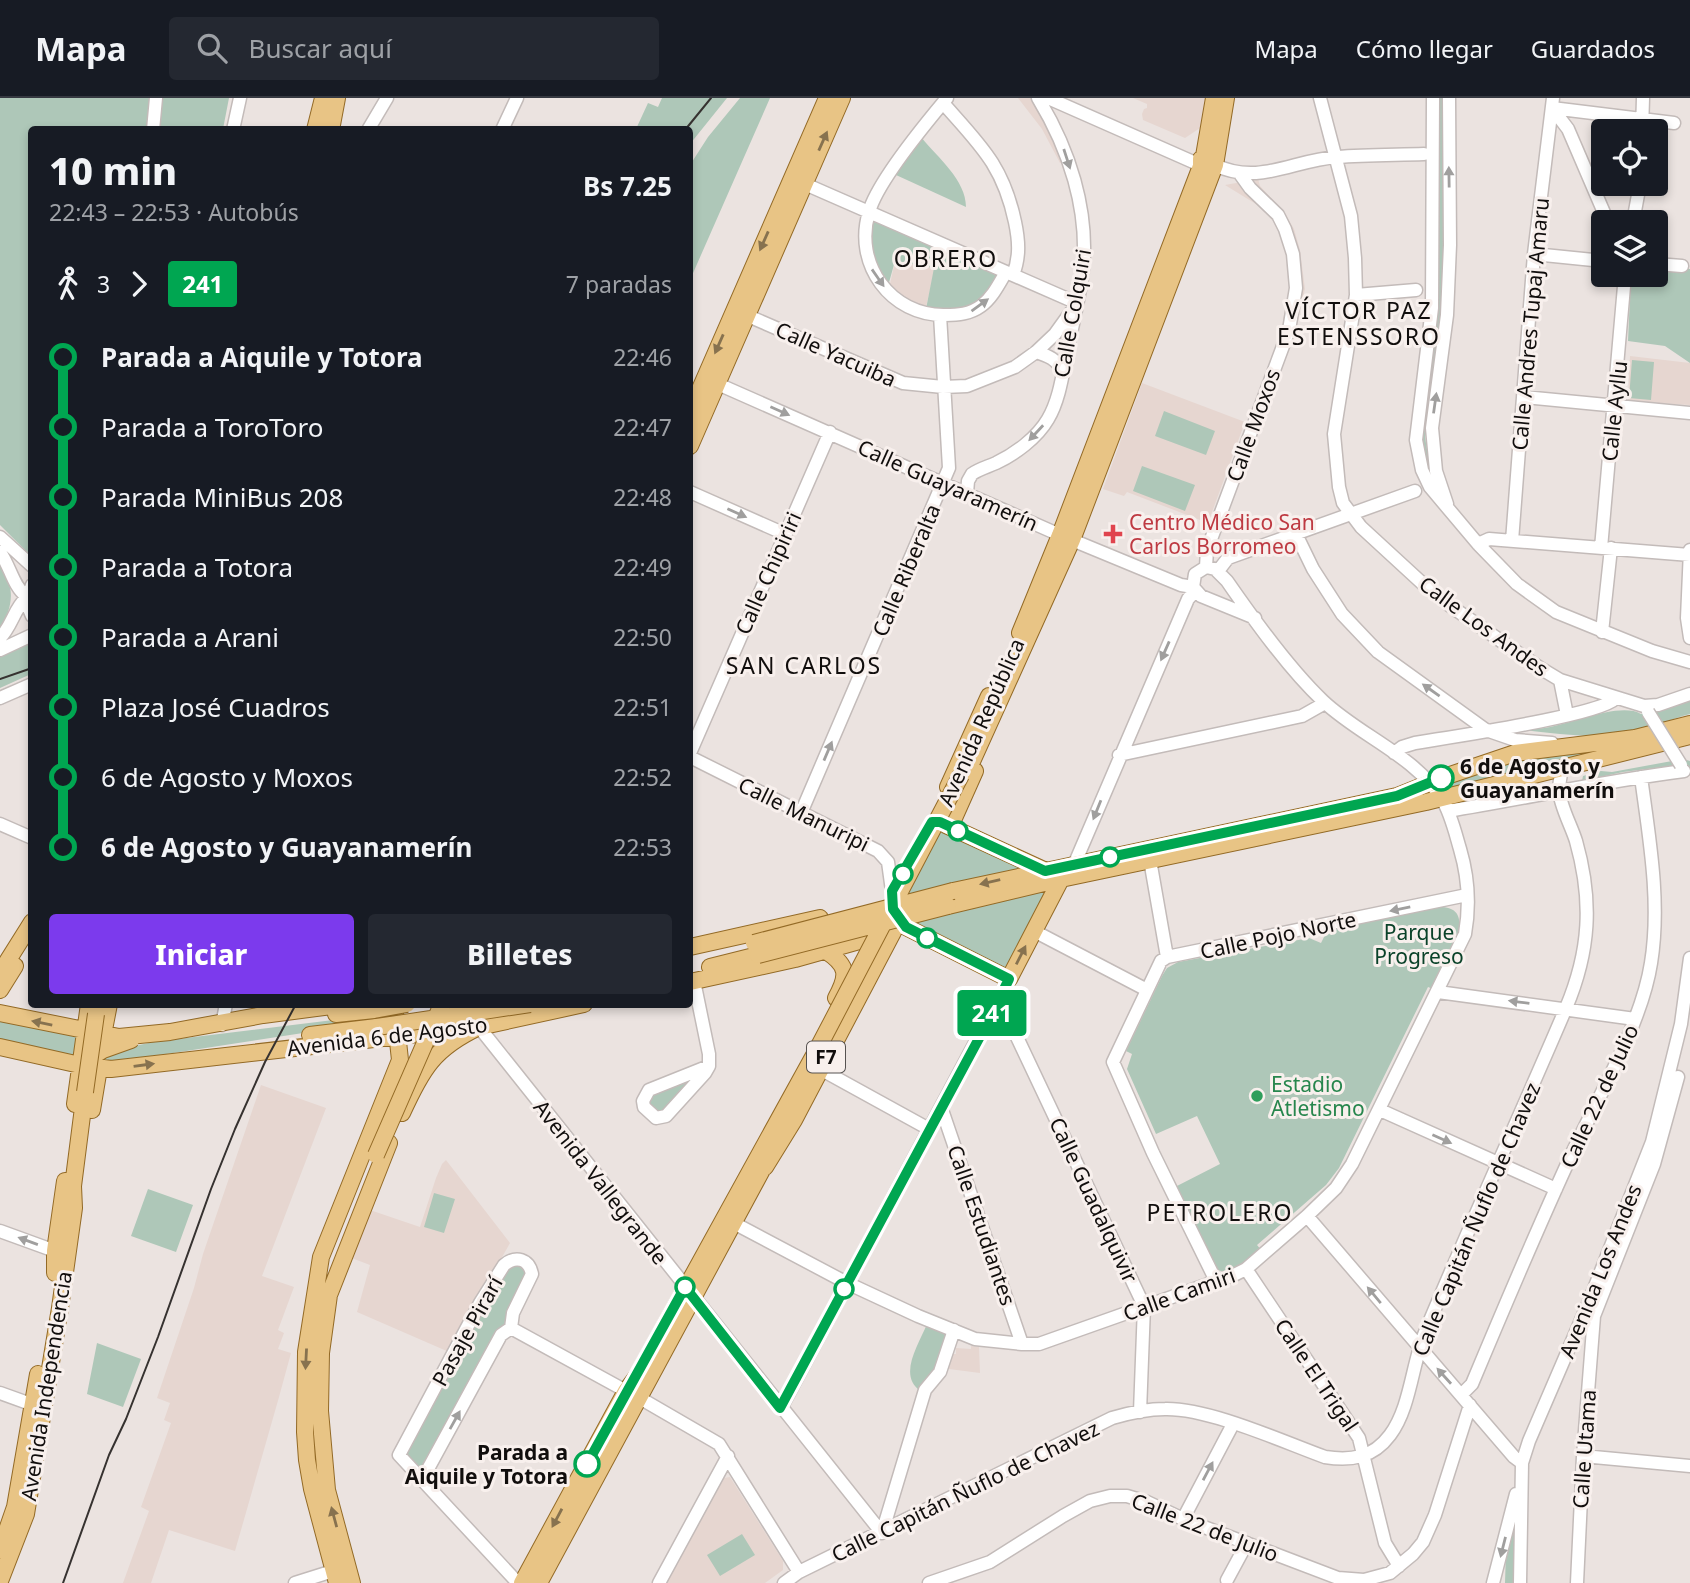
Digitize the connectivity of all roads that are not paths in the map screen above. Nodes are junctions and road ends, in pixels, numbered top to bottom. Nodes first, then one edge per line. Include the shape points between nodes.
1 (156, 98) edge
2 (240, 98) edge
3 (323, 98) edge
4 (337, 98) edge
5 (387, 98) edge
6 (517, 98) edge
7 (827, 98) edge
8 (842, 98) edge
9 (1038, 98) edge
10 (1048, 98) edge
11 (1067, 98) edge
12 (1214, 98) edge
13 (1227, 98) edge
14 (1320, 98) edge
15 (1433, 98) edge
16 (1449, 98) edge
17 (1643, 98) edge
18 (945, 100) edge
19 (1552, 103) edge
20 (1615, 119) edge
21 (1642, 119) edge
22 (1674, 123) dead end
23 (1668, 124) edge
24 (153, 126) edge
25 (234, 126) edge
26 (316, 126) edge
27 (332, 126) edge
28 (370, 126) edge
29 (504, 126) edge
30 (1424, 154) dead end
31 (1334, 157) junction
32 (1207, 163) junction
33 (1240, 174) junction
34 (798, 181) junction
35 (1603, 210) edge
36 (869, 212) junction
37 (1534, 254) junction
38 (1591, 260) edge
39 (1668, 264) edge
40 (1682, 265) dead end
41 (1009, 274) junction
42 (1624, 287) edge
43 (1416, 290) dead end
44 (1356, 295) junction
45 (1077, 303) junction
46 (741, 312) junction
47 (940, 315) junction
48 (1036, 352) junction
49 (1063, 372) junction
50 (711, 381) junction
51 (943, 387) junction
52 (1524, 397) junction
53 (1615, 406) junction
54 (693, 408) edge
55 (1690, 413) edge
56 (830, 432) junction
57 (693, 437) edge
58 (944, 482) junction
59 (1415, 491) dead end
60 (693, 493) edge
61 (967, 493) junction
62 (1448, 508) junction
63 (1352, 516) junction
64 (785, 534) junction
65 (1296, 534) junction
66 (0, 537) edge
67 (1066, 538) junction
68 (1512, 541) junction
69 (1478, 544) junction
70 (1606, 548) junction
71 (0, 552) edge
72 (1690, 553) edge
73 (28, 562) edge
74 (1215, 571) junction
75 (1199, 592) junction
76 (28, 593) edge
77 (1255, 618) junction
78 (1602, 632) junction
79 (28, 637) edge
80 (0, 638) edge
81 (1690, 638) edge
82 (1020, 646) junction
83 (0, 650) edge
84 (1690, 662) edge
85 (1560, 680) junction
86 (28, 686) edge
87 (1690, 694) edge
88 (0, 698) edge
89 (1615, 699) junction
90 (1325, 703) junction
91 (1646, 709) junction
92 (1567, 715) junction
93 (1690, 724) edge
94 (1486, 730) junction
95 (1690, 736) edge
96 (1584, 744) junction
97 (693, 748) edge
98 (1394, 753) junction
99 (1119, 755) junction
100 (693, 757) edge
101 (1562, 768) junction
102 (1683, 768) junction
103 (1640, 777) junction
104 (1429, 783) junction
105 (1690, 785) edge
106 (1559, 790) junction
107 (1445, 805) junction
108 (801, 813) junction
109 (932, 822) junction
110 (0, 824) edge
111 (956, 830) junction
112 (28, 836) edge
113 (1150, 860) junction
114 (1074, 865) junction
115 (1045, 871) junction
116 (1061, 879) junction
117 (892, 891) junction
118 (1467, 895) junction
119 (951, 899) junction
120 (875, 906) junction
121 (28, 914) edge
122 (28, 928) edge
123 (900, 930) junction
124 (1034, 930) junction
125 (28, 946) edge
126 (693, 946) edge
127 (756, 949) junction
128 (826, 951) junction
129 (693, 957) edge
130 (1167, 957) junction
131 (1690, 958) edge
132 (1, 966) edge
133 (693, 977) edge
134 (693, 978) edge
135 (1009, 979) junction
136 (693, 986) edge
137 (0, 990) edge
138 (1147, 990) junction
139 (1437, 992) junction
140 (999, 999) junction
141 (88, 1008) edge
142 (97, 1008) edge
143 (108, 1008) edge
144 (225, 1008) edge
145 (319, 1008) edge
146 (385, 1008) edge
147 (394, 1008) edge
148 (437, 1008) edge
149 (444, 1008) edge
150 (503, 1008) edge
151 (566, 1008) edge
152 (1566, 1008) junction
153 (0, 1013) edge
154 (1635, 1019) junction
155 (1690, 1021) edge
156 (222, 1025) junction
157 (479, 1027) junction
158 (85, 1032) junction
159 (103, 1035) junction
160 (138, 1036) junction
161 (397, 1037) junction
162 (0, 1047) edge
163 (188, 1059) junction
164 (80, 1065) junction
165 (709, 1066) junction
166 (99, 1068) junction
167 (820, 1069) junction
168 (941, 1107) junction
169 (1380, 1110) junction
170 (929, 1129) junction
171 (1499, 1165) junction
172 (752, 1178) junction
173 (73, 1186) junction
174 (1556, 1189) junction
175 (74, 1208) junction
176 (1307, 1216) junction
177 (729, 1220) junction
178 (0, 1231) edge
179 (55, 1251) junction
180 (1246, 1269) junction
181 (55, 1273) junction
182 (1216, 1281) junction
183 (847, 1283) junction
184 (689, 1292) junction
185 (322, 1293) junction
186 (1144, 1306) junction
187 (1593, 1308) junction
188 (511, 1328) junction
189 (954, 1330) junction
190 (1022, 1344) junction
191 (1418, 1348) junction
192 (0, 1393) edge
193 (632, 1394) junction
194 (1461, 1395) junction
195 (1470, 1405) junction
196 (38, 1406) junction
197 (780, 1408) junction
198 (1140, 1412) junction
199 (1233, 1424) junction
200 (728, 1456) junction
201 (1363, 1456) junction
202 (1583, 1456) junction
203 (1522, 1463) junction
204 (1690, 1466) edge
205 (422, 1480) junction
206 (1183, 1519) junction
207 (882, 1533) junction
208 (1247, 1543) junction
209 (3, 1553) edge
210 (799, 1572) junction
211 (1394, 1574) edge
212 (335, 1577) edge
213 (1227, 1580) dead end
214 (0, 1581) edge
215 (295, 1583) edge
216 (352, 1583) edge
217 (520, 1583) edge
218 (539, 1583) edge
219 (659, 1583) edge
220 (784, 1583) edge
221 (929, 1583) edge
222 (1493, 1583) edge
223 (1520, 1583) edge
224 (1577, 1583) edge

1 - 24 street
2 - 25 street
3 - 26 main road
4 - 27 main road
5 - 28 street
6 - 29 street
7 - 34 main road
34 -> 8 main road
9 -> 45 street, Calle Colquiri via 1064,148 1080,205 1084,250
10 - 32 street
11 - 32 street
12 - 32 main road, Avenida República
13 - 32 main road, Avenida República
14 - 31 street, Calle Los Andes
15 - 62 street via 1432,308 1416,440 1422,470
62 -> 16 street via 1436,471 1432,428 1447,315
17 - 21 street
18 - 36 street via 893,170
18 - 41 street via 1004,183 1018,235 1019,260
19 - 20 street
19 - 35 street via 1568,128
19 - 37 street, Calle Andres Tupaj Amaru
22 - 23 street
30 - 31 street
31 - 33 street
31 - 44 street, Calle Los Andes via 1351,216
32 - 33 street
32 - 67 main road, Avenida República
33 - 74 street, Calle Moxos via 1285,229 1296,288 1289,330 1207,550
34 - 36 street
34 - 46 main road
36 - 41 street
36 -> 47 street via 867,250 877,278 894,298 916,312
37 - 38 street
37 - 52 street, Calle Andres Tupaj Amaru
39 - 40 street
41 - 45 street
47 -> 41 street via 980,307
42 - 53 street, Calle Ayllu
43 - 44 street
44 - 63 street, Calle Los Andes via 1334,434 1339,487
45 - 48 street, Calle Yacuiba
45 - 49 street, Calle Colquiri
46 - 50 main road
46 - 51 street, Calle Yacuiba via 903,383
47 - 51 street, Calle Riberalta
48 - 49 street via 1052,358
48 - 51 street, Calle Yacuiba via 999,375 967,386
49 -> 61 street, Calle Colquiri via 1048,420 1012,454 972,474
50 - 54 main road
50 -> 56 street, Calle Guayaramerín
50 - 57 main road
51 - 58 street, Calle Riberalta via 949,468
52 - 53 street
52 - 68 street, Calle Andres Tupaj Amaru
53 - 55 street
53 - 70 street, Calle Ayllu
56 - 58 street, Calle Guayaramerín
56 - 64 street, Calle Chipiriri
58 - 61 street, Calle Guayaramerín
108 -> 58 street, Calle Riberalta
59 - 63 street
60 -> 64 street
61 - 67 street, Calle Guayaramerín
62 - 69 street
63 - 65 street
63 - 85 street, Calle Los Andes via 1449,606
64 - 97 street, Calle Chipiriri
65 - 74 street via 1228,558
94 -> 65 street via 1361,636 1328,594
66 - 73 street
67 - 75 street, Calle Guayaramerín
67 - 82 main road, Avenida República
68 - 69 street via 1489,539
68 - 70 street
69 - 78 street via 1517,584 1556,612
70 - 72 street
70 - 78 street, Calle Ayllu
71 - 76 street via 18,589
72 - 81 street via 1686,618
74 - 75 street via 1195,574
74 - 75 street via 1224,584 1222,591 1214,597
74 - 77 street, Calle Guayaramerín
75 - 77 street, Calle Guayaramerín
75 -> 99 street via 1188,599
76 - 80 street
77 - 90 street, Calle Guayaramerín
78 - 84 street
79 - 83 street
82 - 109 main road, Avenida República via 991,691
82 - 111 main road via 1007,698 954,818
82 - 172 main road, Avenida República, bridge via 963,776
85 - 89 street, Calle Los Andes
85 - 92 street
86 - 88 street
87 - 91 street
89 - 91 street, Calle Los Andes
89 - 92 street via 1609,705
90 - 98 street, Calle Guayaramerín
90 - 99 street via 1302,716
91 - 102 street, bridge
92 - 94 street
93 - 96 main road via 1635,738
94 - 96 street via 1515,740
94 - 98 street via 1415,743
95 - 101 main road
96 - 104 main road via 1515,753
98 - 104 street, Calle Guayaramerín
99 -> 114 street
100 - 108 street, Calle Manuripi
101 - 106 street, Calle Capitán Ñuflo de Chavez
101 - 107 main road
102 - 103 street
102 - 105 street
103 - 106 street
103 - 154 street, Calle 22 de Julio via 1653,875 1653,943
104 - 107 street, Calle Guayaramerín
104 - 114 main road via 1397,796
106 - 107 street
106 - 152 street, Calle Capitán Ñuflo de Chavez via 1587,901 1584,954
107 - 113 main road
107 - 118 street, Calle Camiri via 1461,855
108 - 117 street, Calle Manuripi via 884,855
109 - 111 main road
109 - 117 main road, Avenida República
110 - 112 street
111 - 115 main road
113 - 116 main road
113 - 130 street
114 - 115 main road
115 -> 119 main road
116 - 119 main road
116 - 124 main road
117 - 120 main road
117 - 123 main road
118 -> 130 street, Calle Pojo Norte
118 - 139 street, Calle Camiri via 1465,933
119 - 127 main road, bridge
120 - 123 main road via 889,913
120 - 126 main road
121 - 132 main road
122 - 132 main road
123 - 128 main road
123 - 135 main road
123 - 167 main road, F7
135 -> 124 main road
124 - 138 street
125 - 137 main road
127 - 129 main road
127 - 133 main road
128 - 134 main road
128 - 172 main road, F7 via 839,960 845,981 777,1110
130 - 138 street
131 - 187 street, Avenida Los Andes via 1681,1024 1652,1142
135 - 140 street
136 - 165 street
138 - 182 street via 1114,1056 1114,1070
152 -> 139 street
139 - 169 street, Calle Camiri
140 - 168 street
140 - 186 street, Calle Guadalquivir
141 - 158 main road
142 - 173 main road, Avenida Independencia, bridge
143 - 159 main road
144 - 156 street
145 - 156 main road, Avenida 6 de Agosto
146 - 156 main road, Avenida 6 de Agosto, bridge
147 - 161 main road
148 - 185 main road, bridge via 340,1228
149 - 161 main road via 435,1020
150 - 163 main road, Avenida 6 de Agosto, bridge via 228,1047
151 - 157 main road, Avenida 6 de Agosto
152 - 154 street
152 - 171 street, Calle Capitán Ñuflo de Chavez
158 -> 153 main road, Avenida 6 de Agosto
154 - 174 street, Calle 22 de Julio
155 - 187 street, Avenida Los Andes via 1654,1164
156 - 160 main road, Avenida 6 de Agosto
157 - 161 main road, Avenida 6 de Agosto
157 - 184 street, Avenida Vallegrande
157 - 185 main road via 444,1046 424,1070
158 - 159 main road, Avenida 6 de Agosto
158 - 164 main road
159 - 160 main road, Avenida 6 de Agosto
160 - 164 main road
161 - 163 main road, Avenida 6 de Agosto
161 - 185 main road via 400,1060 321,1257
162 - 164 main road, Avenida 6 de Agosto
166 -> 163 main road, Avenida 6 de Agosto
164 - 166 main road, Avenida 6 de Agosto
164 - 179 main road
165 - 165 street via 649,1090 643,1107 656,1118 666,1116
166 - 175 main road via 80,1198
167 - 170 street, Calle Estudiantes
167 - 172 main road, F7 via 794,1120
168 - 170 street
168 - 190 street, Calle Estudiantes
169 -> 171 street
169 - 176 street, Calle Camiri via 1345,1175
170 - 183 street
171 - 174 street
171 - 191 street, Calle Capitán Ñuflo de Chavez
172 - 177 main road, Avenida República / F7
173 - 175 main road, Avenida Independencia
173 - 181 main road, Avenida Independencia
174 - 194 street, Calle 22 de Julio via 1472,1384
175 - 196 main road, Avenida Independencia
176 - 180 street, Calle Camiri
191 -> 176 street
177 - 183 street, Calle Camiri
177 - 184 main road, Avenida República / F7
179 -> 178 street
179 - 181 main road
180 - 182 street, Calle Camiri
180 - 201 street, Calle El Trigal via 1359,1438
181 - 196 main road, Avenida Independencia
182 - 186 street, Calle Camiri
183 - 189 street, Calle Camiri
183 - 197 street
184 - 193 main road, Avenida República / F7
184 - 197 street, Avenida Vallegrande
185 -> 212 main road via 306,1352 305,1432 312,1489
216 -> 185 main road via 324,1462
186 - 190 street, Calle Camiri via 1050,1340
186 - 198 street, Calle Guadalquivir
187 - 202 street, Calle Utama
187 - 203 street, Avenida Los Andes
188 - 193 street
205 -> 188 street, Pasaje Pirarí via 501,1335
188 - 205 street, Pasaje Pirarí via 513,1313 532,1274 528,1264 517,1259 504,1265 481,1303 399,1455
189 - 190 street, Calle Camiri via 975,1339
189 - 207 street via 940,1372 925,1390
194 -> 191 street
191 - 201 street, Calle Capitán Ñuflo de Chavez via 1397,1425 1379,1447
192 - 196 street
193 - 200 street via 712,1439
193 -> 217 main road, Avenida República / F7
193 - 218 main road, Avenida República / F7
194 - 195 street
195 - 203 street
195 - 211 street via 1430,1528
196 - 209 main road, Avenida Independencia via 26,1514
197 - 207 street, Avenida Vallegrande
198 - 199 street, Calle Capitán Ñuflo de Chavez via 1183,1410
198 - 207 street, Calle Capitán Ñuflo de Chavez via 1112,1418
199 - 201 street, Calle Capitán Ñuflo de Chavez via 1325,1457
206 -> 199 street
200 - 210 street
200 - 219 street
201 - 211 street, Calle El Trigal
202 - 204 street
202 - 224 street, Calle Utama
203 -> 222 street
203 - 223 street, Avenida Los Andes
205 - 217 street
206 - 208 street, Calle 22 de Julio
206 - 221 street, Calle 22 de Julio via 1127,1496 1090,1501 990,1562
207 - 210 street, Calle Capitán Ñuflo de Chavez
208 - 211 street, Calle 22 de Julio via 1338,1578 1364,1580
208 - 213 street
209 - 214 main road, Avenida Independencia
210 - 220 street, Calle Capitán Ñuflo de Chavez
212 - 215 street

